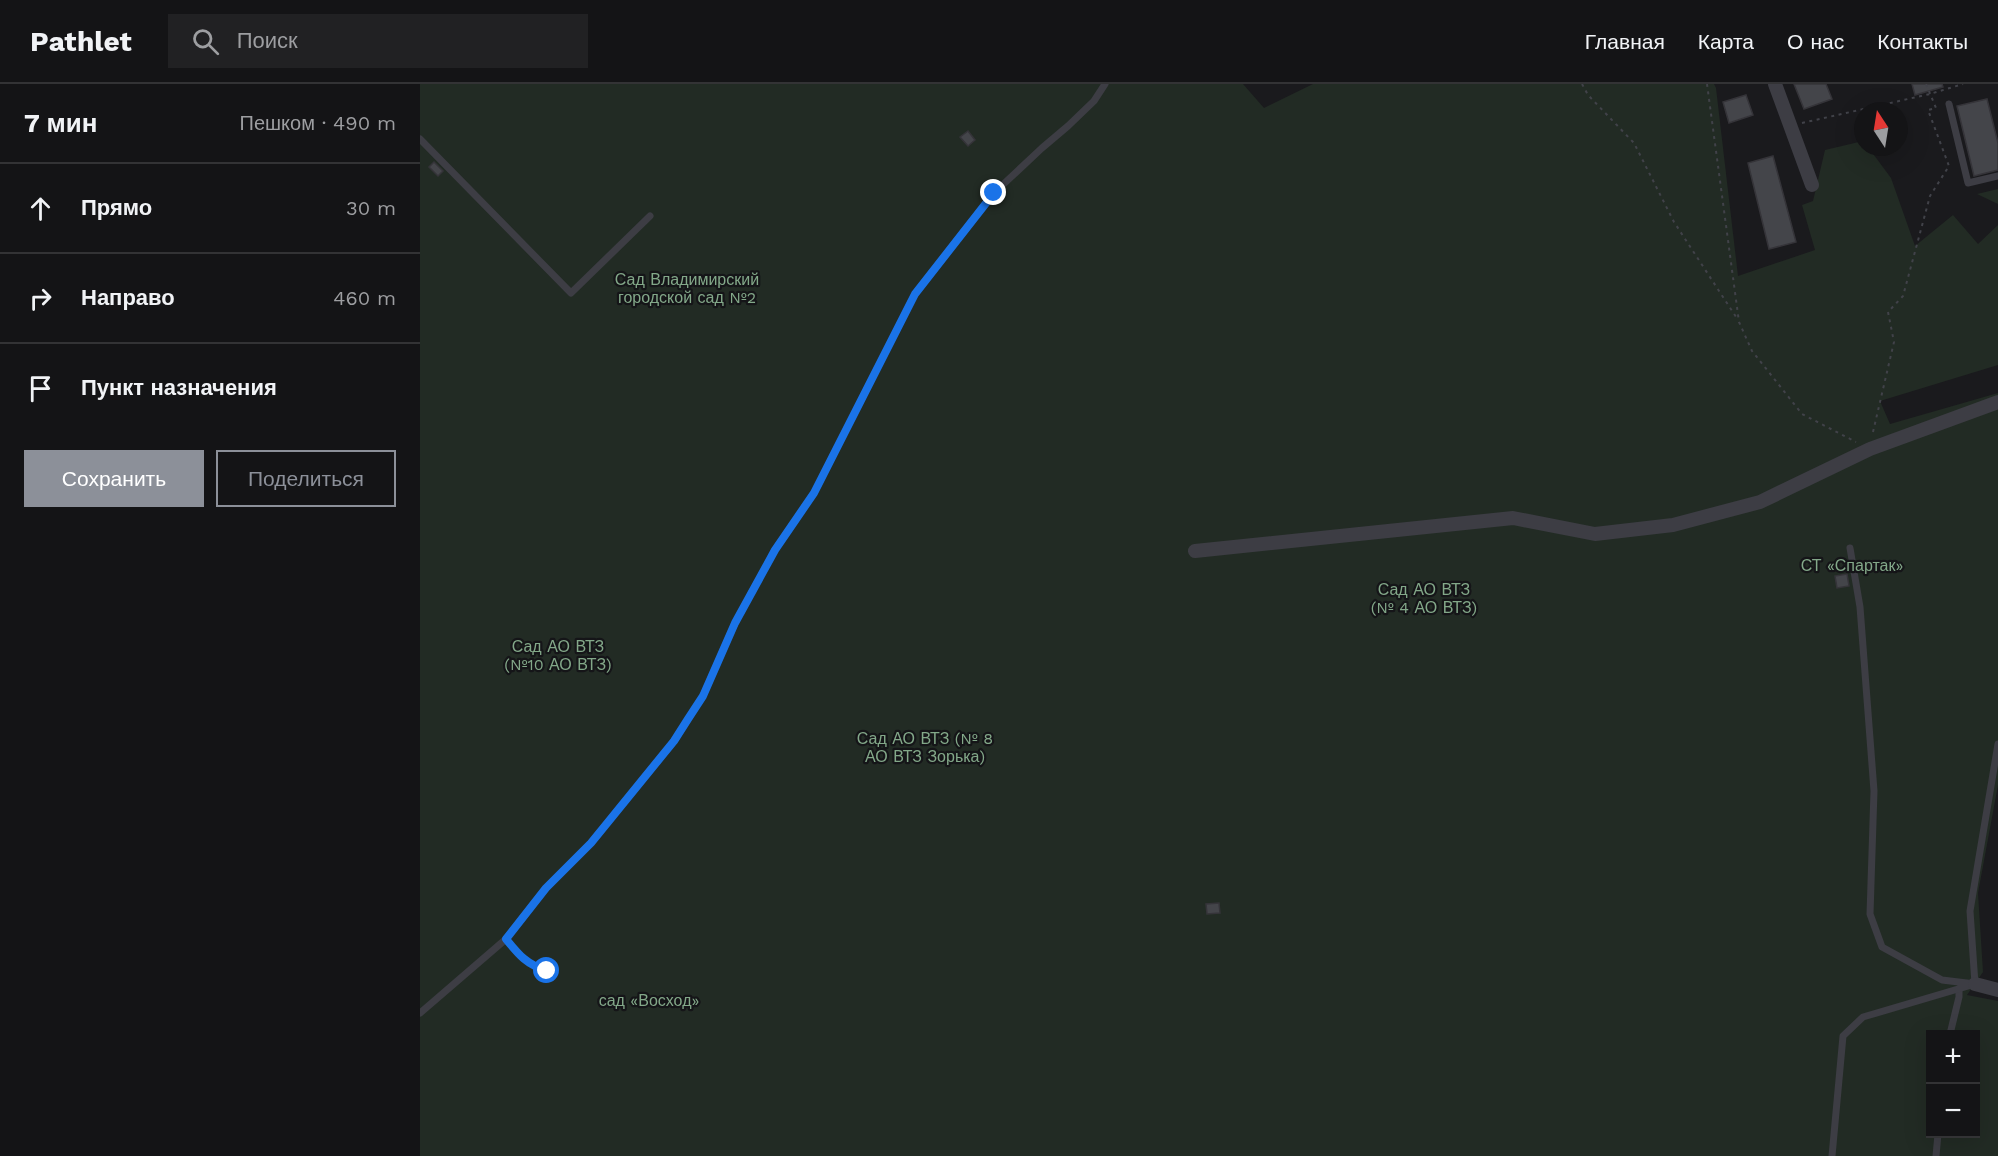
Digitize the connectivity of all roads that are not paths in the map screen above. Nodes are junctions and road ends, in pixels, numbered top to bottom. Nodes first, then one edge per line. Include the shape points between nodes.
1 (1105, 84) edge
2 (1775, 84) edge
3 (1948, 104) dead end
4 (420, 139) edge
5 (1998, 176) edge
6 (1812, 185) dead end
7 (650, 216) dead end
8 (1998, 402) edge
9 (1850, 548) dead end
10 (1194, 551) dead end
11 (1998, 744) edge
12 (1975, 984) junction
13 (1959, 989) junction
14 (1998, 990) edge
15 (420, 1013) edge
16 (1951, 1030) edge
17 (1938, 1138) edge
18 (1832, 1156) edge
19 (1936, 1156) edge

1 - 15 lane via 1094,101 994,193 915,294 814,493 775,550 735,623 703,696 674,741 506,939
2 - 6 street
3 - 5 lane via 1968,183
4 - 7 lane via 572,293
8 - 10 street via 1870,449 1760,502 1673,525 1595,534 1513,519
9 - 12 lane via 1860,607 1874,791 1870,914 1882,947 1942,980
11 - 12 lane via 1970,911
12 - 13 lane
12 - 14 street
13 - 16 lane
13 - 18 lane via 1863,1017 1843,1036
17 - 19 lane

